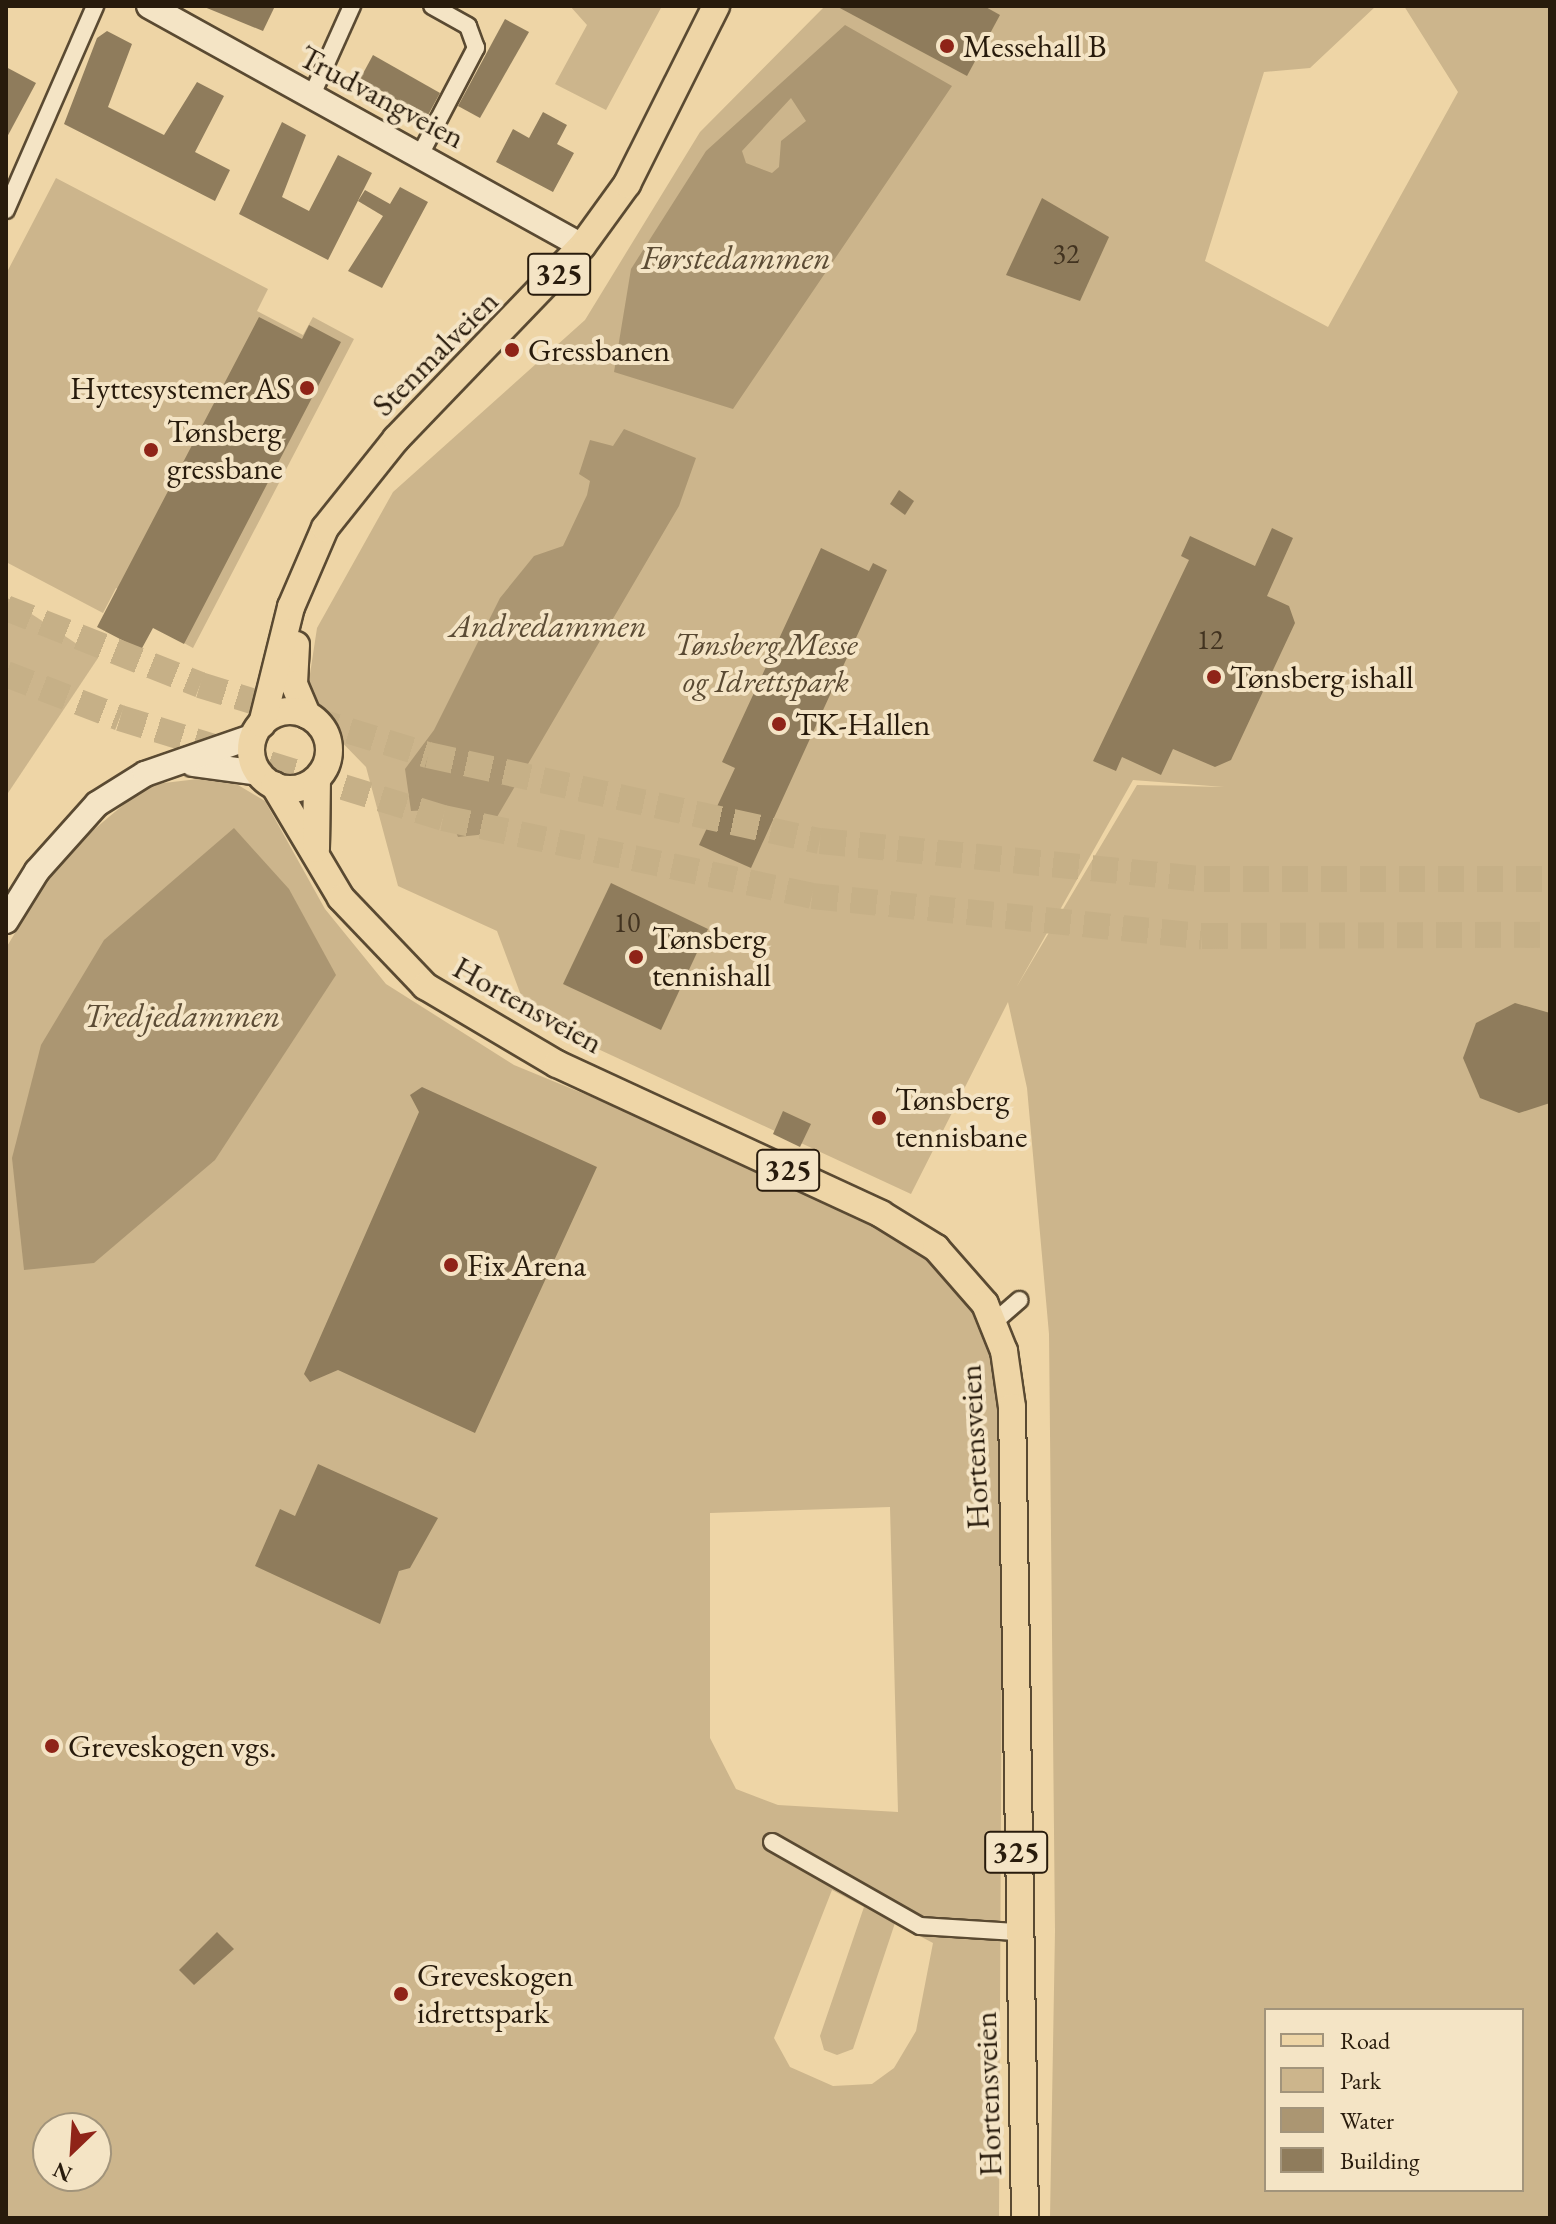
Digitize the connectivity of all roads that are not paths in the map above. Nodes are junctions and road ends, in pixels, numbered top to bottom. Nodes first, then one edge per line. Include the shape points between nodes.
1 (95, 6) edge
2 (149, 6) edge
3 (352, 6) edge
4 (432, 6) edge
5 (716, 6) edge
6 (312, 95) junction
7 (421, 153) junction
8 (6, 210) edge
9 (582, 246) junction
10 (347, 503) junction
11 (307, 715) junction
12 (258, 730) junction
13 (167, 767) junction
14 (266, 779) junction
15 (317, 779) junction
16 (317, 857) junction
17 (6, 921) edge
18 (1019, 1300) dead end
19 (993, 1323) junction
20 (772, 1842) dead end
21 (1016, 1932) junction
22 (1025, 2218) edge

1 - 8 street
2 - 6 main road, Trudvangveien
3 - 6 street
4 - 7 street via 468,26 476,48
5 - 9 main road, Stenmalveien / 325 via 627,184
6 - 7 main road, Trudvangveien
7 - 9 main road, Trudvangveien
9 - 10 main road, Stenmalveien / 325 via 396,439
10 - 11 main road, Stenmalveien / 325 via 295,650 294,684
10 - 12 main road, Stenmalveien / 325 via 310,558
11 - 12 main road via 283,712
11 - 15 main road, Stenmalveien / 325 via 329,745
12 - 13 main road
12 - 14 main road, Stenmalveien / 325
13 - 14 main road via 222,765
13 - 17 main road via 97,804 37,871
14 - 15 main road via 296,789
14 - 16 main road, Hortensveien / 325
15 - 16 main road, 325
16 - 19 main road, Hortensveien / 325 via 365,930 425,986 557,1064 881,1214 936,1248 969,1280
18 - 19 street
19 - 21 main road, Hortensveien / 325 via 1012,1407
20 - 21 street via 920,1926
21 - 22 main road, Hortensveien / 325

